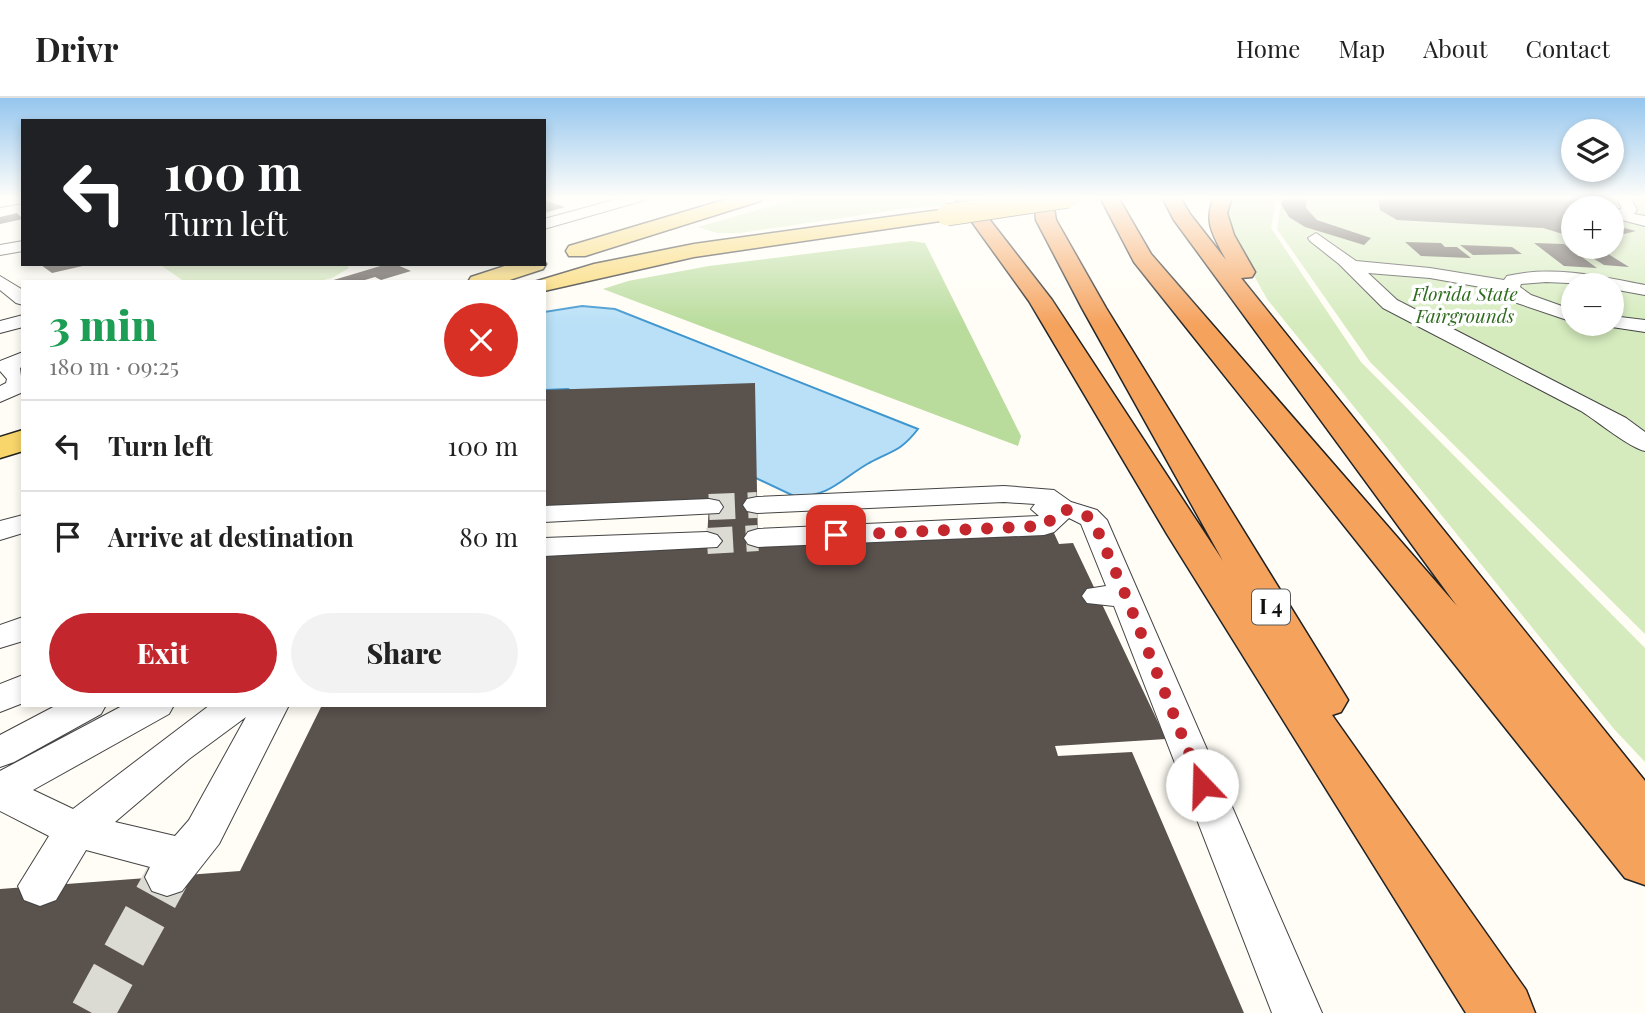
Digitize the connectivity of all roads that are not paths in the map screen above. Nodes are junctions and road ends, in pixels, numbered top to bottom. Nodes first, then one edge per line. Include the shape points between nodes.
1 (614, 240) edge
2 (748, 240) edge
3 (985, 240) edge
4 (1021, 240) edge
5 (1057, 240) edge
6 (1132, 240) edge
7 (1199, 240) edge
8 (1227, 240) edge
9 (1318, 240) edge
10 (21, 246) edge
11 (0, 250) edge
12 (546, 260) edge
13 (523, 266) edge
14 (1351, 266) junction
15 (506, 269) edge
16 (483, 280) edge
17 (0, 281) edge
18 (546, 284) edge
19 (1511, 287) junction
20 (1645, 290) edge
21 (21, 297) edge
22 (1040, 300) junction
23 (1561, 312) edge
24 (21, 322) edge
25 (1624, 323) edge
26 (1645, 326) edge
27 (0, 327) edge
28 (1291, 360) junction
29 (21, 426) edge
30 (0, 432) edge
31 (21, 441) edge
32 (1645, 444) edge
33 (0, 448) edge
34 (21, 450) edge
35 (0, 457) edge
36 (757, 505) tunnel mouth
37 (709, 507) tunnel mouth
38 (1063, 509) junction
39 (1014, 510) dead end
40 (546, 514) edge
41 (21, 524) edge
42 (0, 531) edge
43 (758, 538) tunnel mouth
44 (707, 541) tunnel mouth
45 (546, 547) edge
46 (21, 629) edge
47 (0, 637) edge
48 (21, 689) edge
49 (0, 699) edge
50 (84, 707) edge
51 (152, 707) edge
52 (234, 707) edge
53 (270, 707) edge
54 (0, 752) edge
55 (0, 791) edge
56 (1645, 820) edge
57 (76, 830) junction
58 (1645, 861) edge
59 (40, 886) dead end
60 (1297, 1013) edge
61 (1503, 1013) edge
62 (1510, 1013) edge

1 - 12 main road
2 - 18 main road
3 - 22 highway
4 - 22 highway
5 - 62 highway, I 4
6 - 58 highway via 1142,257
7 - 28 highway
8 - 28 highway
9 - 14 street
10 - 11 street
13 - 15 main road
14 - 19 street
14 - 32 street via 1390,304 1589,406
15 - 16 main road
17 - 21 street
19 - 20 street via 1513,280 1533,275
19 - 23 street via 1524,299
22 - 61 highway via 1186,534
24 - 27 street
25 - 26 street
28 - 56 highway
29 - 30 main road
31 - 33 main road
34 - 35 main road
36 - 38 street via 1004,494 1044,496
37 - 40 street
38 - 39 street
38 - 43 street via 1044,526
38 - 60 street via 1093,520 1112,596 1202,785
41 - 42 street
44 - 45 street
46 - 47 street
48 - 49 street
50 - 54 street
51 - 55 street
52 - 57 street
53 - 57 street via 204,832 174,866
55 - 57 street
57 - 59 street

